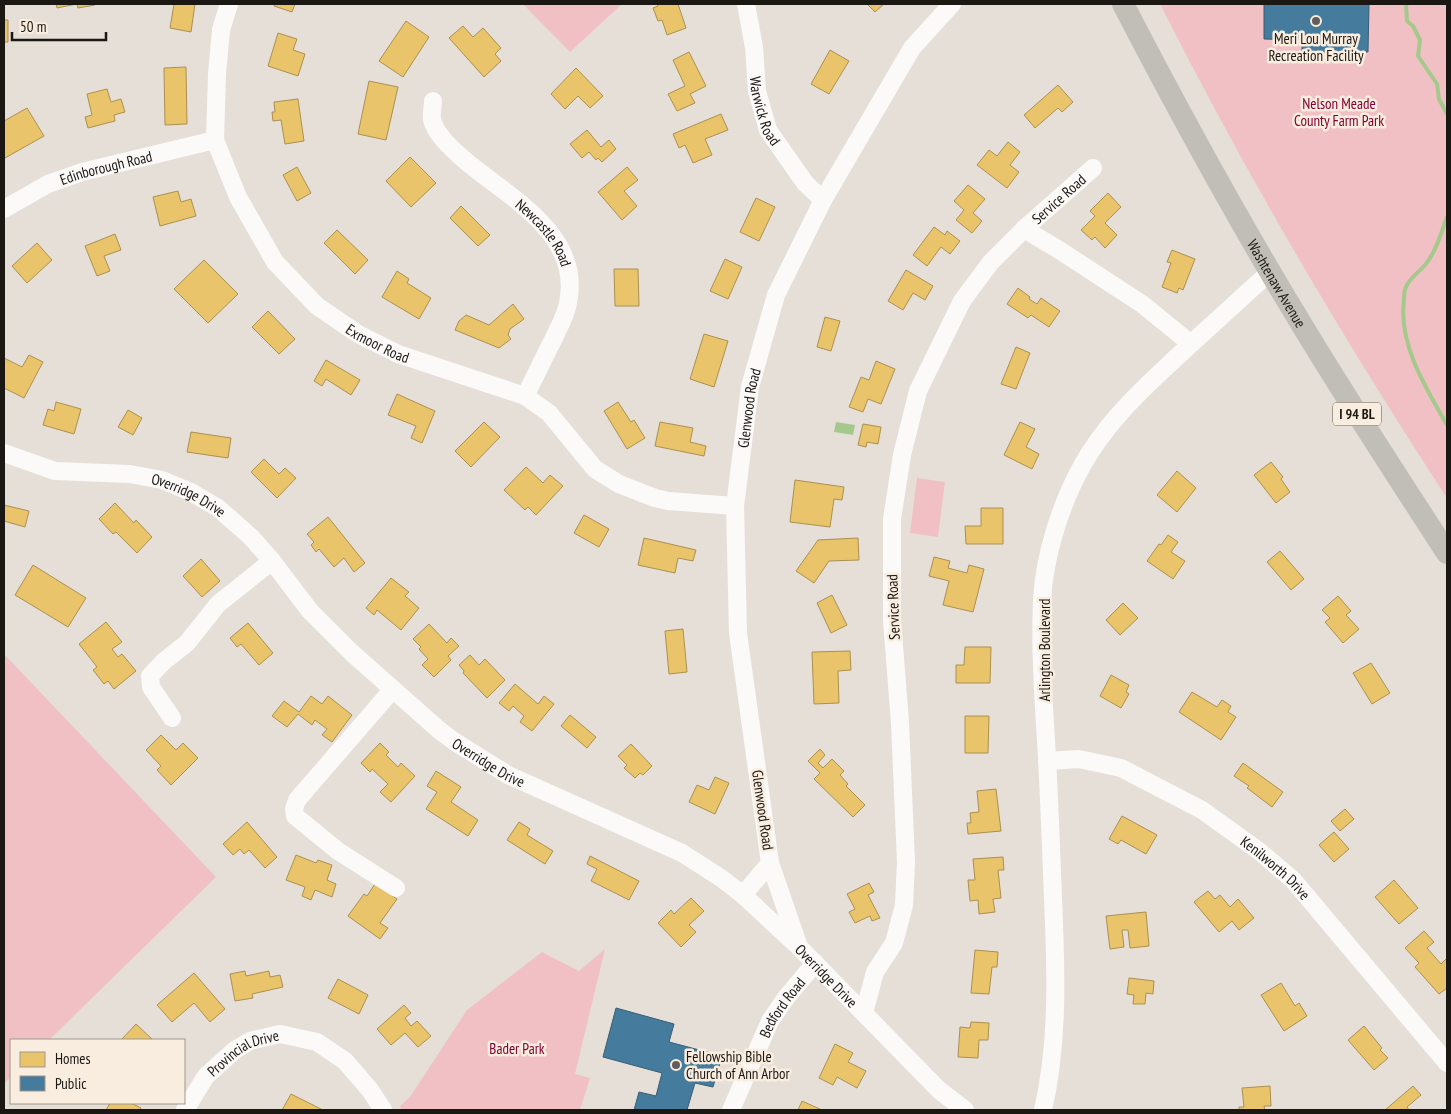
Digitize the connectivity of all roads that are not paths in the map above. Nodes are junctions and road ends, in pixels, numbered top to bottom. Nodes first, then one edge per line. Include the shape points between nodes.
1 (229, 4) edge
2 (746, 4) edge
3 (952, 4) edge
4 (1123, 4) edge
5 (433, 101) dead end
6 (215, 140) junction
7 (1093, 168) dead end
8 (824, 200) junction
9 (4, 208) edge
10 (1024, 229) junction
11 (1270, 272) junction
12 (1190, 344) junction
13 (525, 396) junction
14 (4, 453) edge
15 (735, 506) junction
16 (1447, 553) edge
17 (272, 561) junction
18 (392, 689) junction
19 (172, 718) dead end
20 (1047, 761) junction
21 (770, 863) junction
22 (396, 888) dead end
23 (743, 895) junction
24 (800, 948) junction
25 (814, 963) junction
26 (864, 1013) junction
27 (1447, 1063) edge
28 (185, 1110) edge
29 (383, 1110) edge
30 (731, 1110) edge
31 (965, 1110) edge
32 (1043, 1110) edge

1 - 6 street, Exmoor Road via 220,38
2 - 8 street, Warwick Road via 754,47 757,91 768,130 805,182
3 - 8 street, Glenwood Road via 912,48
4 - 11 main road, Washtenaw Avenue / I 94 BL
5 - 13 street, Newcastle Road via 431,118 436,131 471,166 534,214 551,232 567,264 568,302
6 - 9 street, Edinborough Road via 82,172 48,184
6 - 13 street, Exmoor Road via 238,197 275,262 318,306 358,334 398,354
7 - 10 street, Service Road
8 - 15 street, Glenwood Road via 776,295 750,387
10 - 12 street, Service Road via 1142,304
10 - 26 street, Service Road via 991,262 962,302 918,391 902,455 892,519 892,620 906,862 904,905 894,943 875,972
11 - 12 street, Arlington Boulevard
11 - 16 main road, Washtenaw Avenue / I 94 BL via 1340,388
12 - 20 street, Arlington Boulevard via 1125,406 1103,433 1082,464 1052,539 1042,599
13 - 15 street, Exmoor Road via 549,413 595,469 619,484 668,501
14 - 17 street, Overridge Drive via 55,471 130,474 162,480 218,508
15 - 21 street, Glenwood Road via 738,633
17 - 18 street, Overridge Drive via 310,611
17 - 19 street via 218,604 187,643 150,676 151,687
18 - 22 street via 297,800 294,809 295,816 338,851
18 - 23 street, Overridge Drive via 447,736 508,775 682,853
20 - 27 street, Kenilworth Drive via 1079,760 1122,768 1202,810 1259,851 1293,880
20 - 32 street, Arlington Boulevard via 1055,1001
21 - 23 street, Glenwood Road
21 - 24 street, Glenwood Road
23 - 24 street, Overridge Drive
24 - 25 street, Overridge Drive
25 - 26 street, Overridge Drive
25 - 30 street, Bedford Road via 784,998 770,1021
26 - 31 street, Overridge Drive via 939,1090
28 - 29 street, Provincial Drive via 206,1076 235,1050 250,1041 280,1034 317,1042 345,1062

